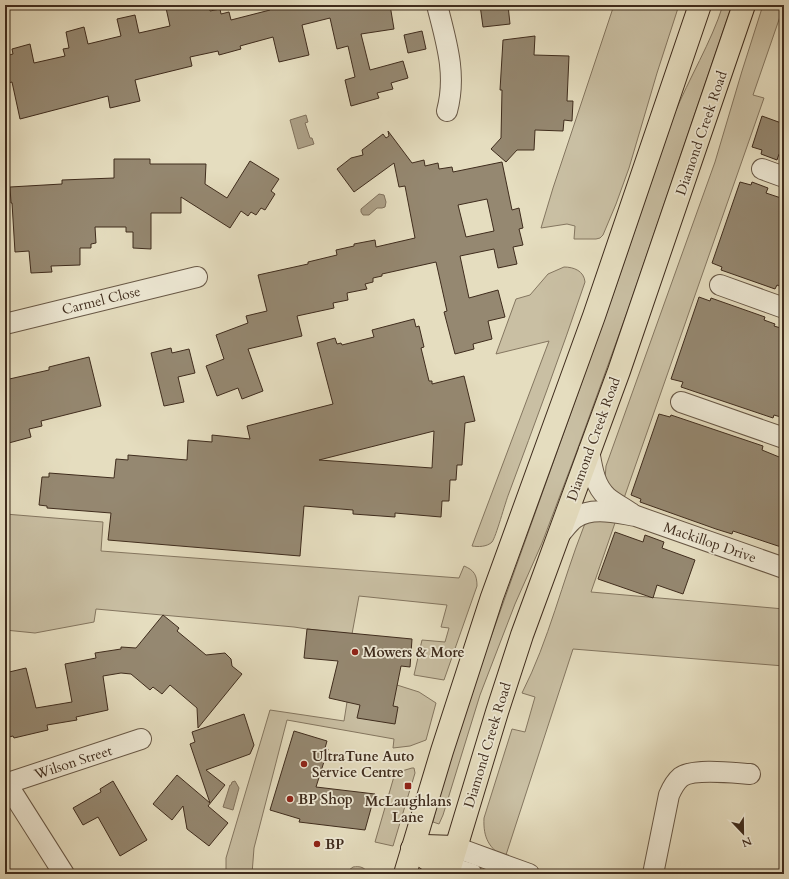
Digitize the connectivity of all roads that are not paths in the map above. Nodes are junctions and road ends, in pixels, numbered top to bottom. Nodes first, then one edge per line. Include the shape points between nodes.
1 (437, 5) edge
2 (700, 5) edge
3 (744, 5) edge
4 (447, 111) dead end
5 (762, 169) dead end
6 (784, 177) edge
7 (197, 277) dead end
8 (720, 285) dead end
9 (784, 308) edge
10 (5, 324) edge
11 (681, 402) dead end
12 (784, 438) edge
13 (589, 450) junction
14 (636, 516) junction
15 (558, 536) junction
16 (784, 568) edge
17 (141, 739) dead end
18 (750, 774) dead end
19 (6, 784) edge
20 (412, 849) junction
21 (451, 863) edge
22 (64, 874) edge
23 (405, 874) edge
24 (472, 874) edge
25 (529, 874) edge
26 (653, 874) edge

1 - 4 street via 452,79
2 - 20 main road via 594,316 494,591
3 - 13 main road, Diamond Creek Road
5 - 6 street
7 - 10 street, Carmel Close
8 - 9 street
11 - 12 street
13 - 14 street, Mackillop Drive via 600,488 608,497
13 - 15 main road, Diamond Creek Road
14 - 15 street, Mackillop Drive via 597,511 586,513 575,518
14 - 16 street, Mackillop Drive
15 - 21 main road, Diamond Creek Road via 499,705
17 - 19 street, Wilson Street
18 - 26 street via 707,772 682,776 674,784 669,795
19 - 22 street
20 - 21 main road via 433,863
20 - 23 main road
21 - 24 street
21 - 25 street

